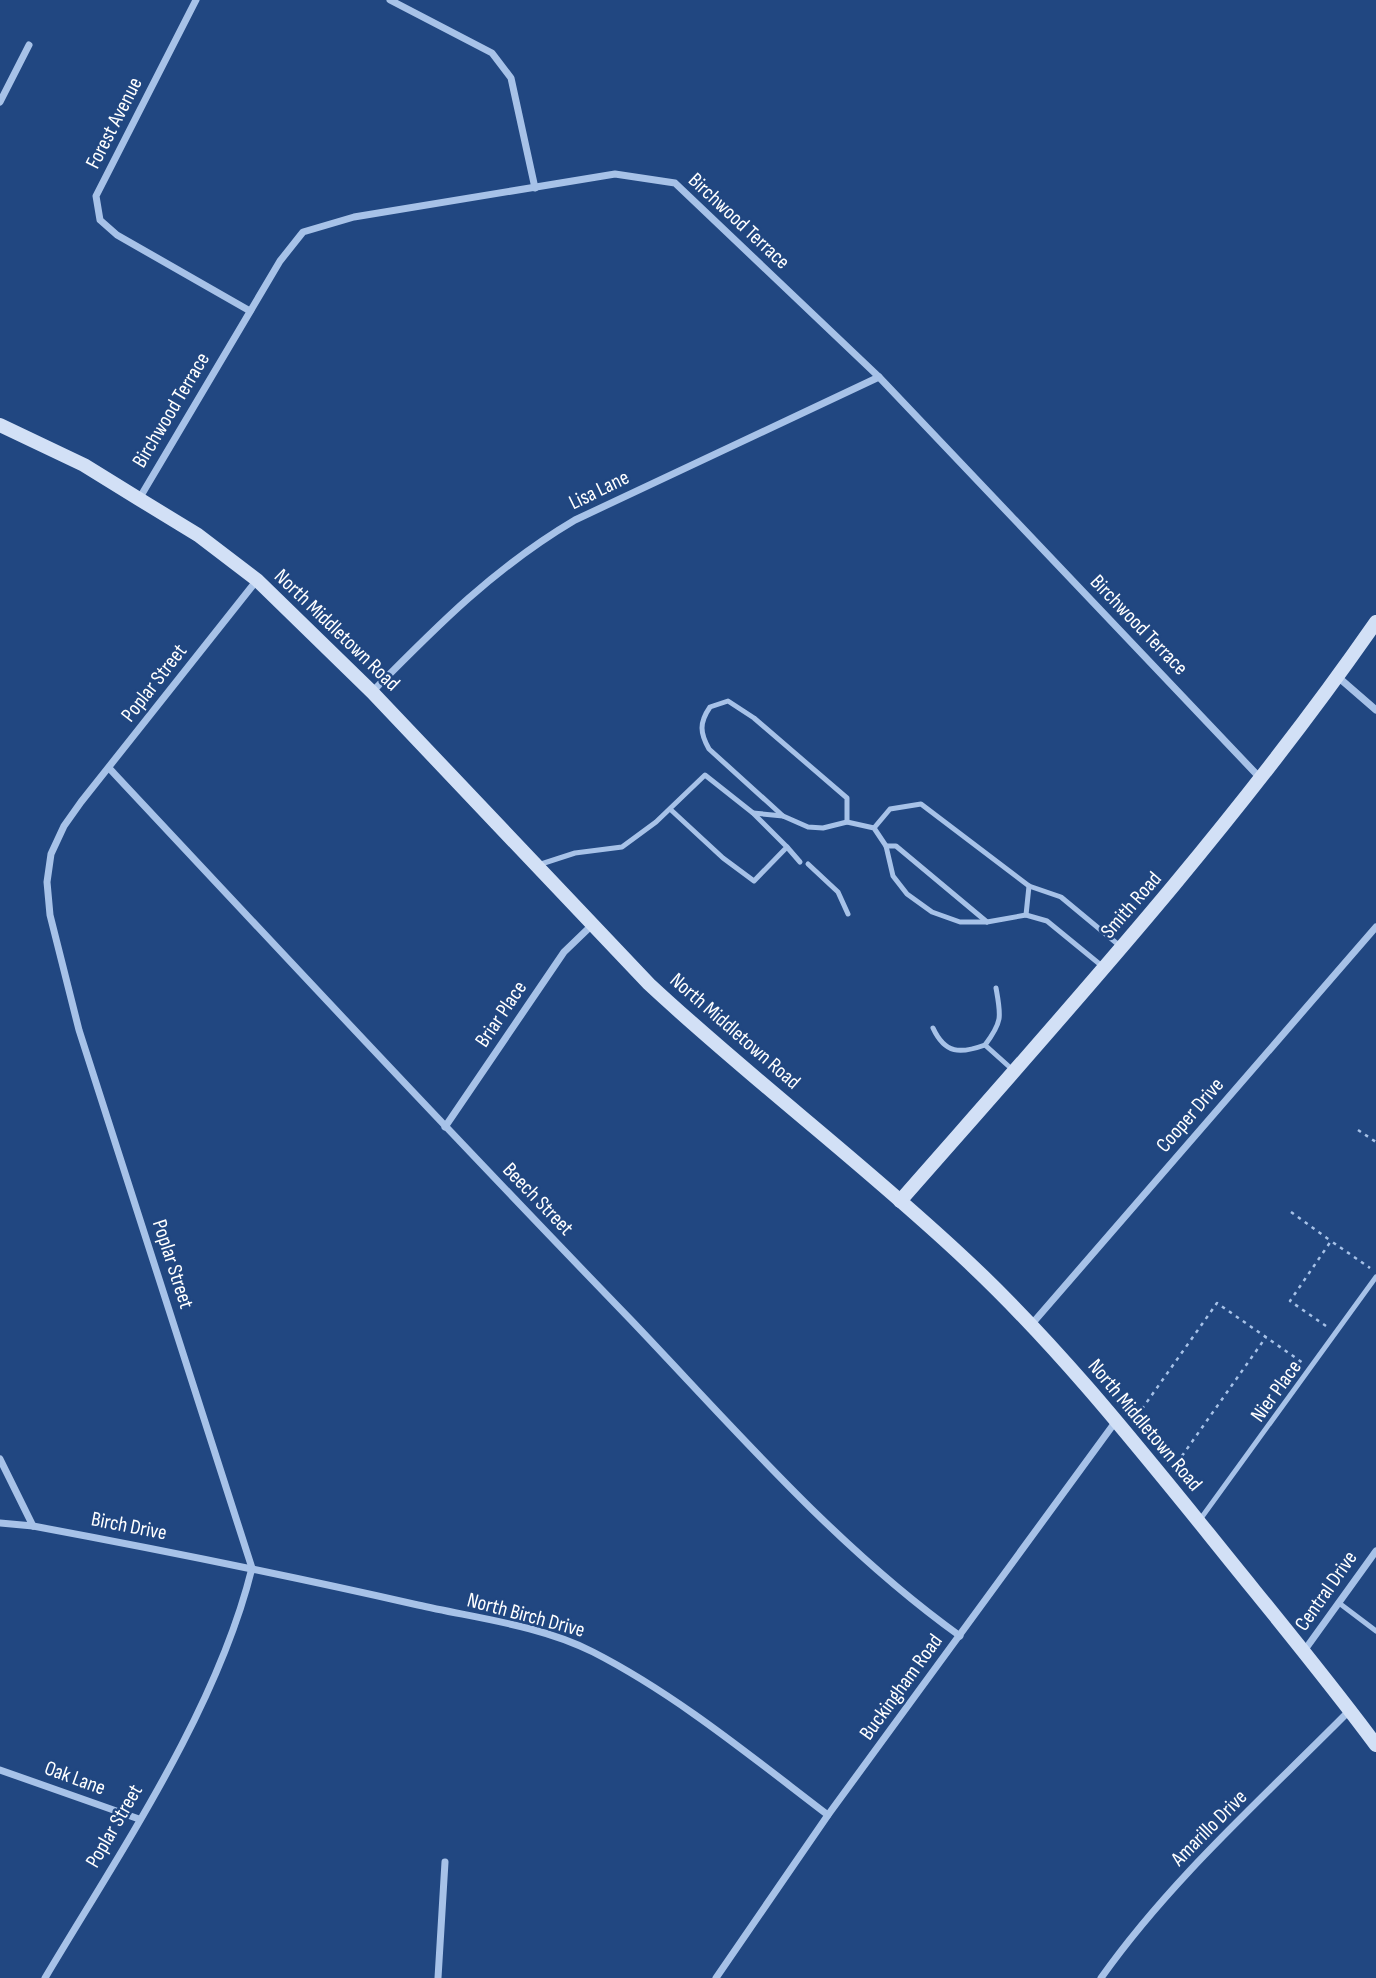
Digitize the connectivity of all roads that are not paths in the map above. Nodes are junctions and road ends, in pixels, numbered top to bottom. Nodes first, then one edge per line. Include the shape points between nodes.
1 (196, 0) edge
2 (390, 0) edge
3 (29, 45) dead end
4 (0, 102) edge
5 (535, 188) junction
6 (250, 311) junction
7 (879, 377) junction
8 (0, 425) edge
9 (139, 499) junction
10 (257, 580) junction
11 (1376, 622) edge
12 (1338, 677) junction
13 (372, 692) junction
14 (1376, 709) edge
15 (109, 768) junction
16 (1262, 780) junction
17 (670, 808) junction
18 (753, 813) junction
19 (783, 816) junction
20 (847, 822) junction
21 (874, 828) junction
22 (887, 846) junction
23 (787, 847) junction
24 (800, 862) dead end
25 (808, 863) dead end
26 (536, 866) junction
27 (1029, 886) junction
28 (848, 914) dead end
29 (1026, 915) junction
30 (987, 922) junction
31 (592, 926) junction
32 (1376, 927) edge
33 (1122, 947) junction
34 (1104, 968) junction
35 (996, 988) dead end
36 (933, 1027) dead end
37 (985, 1045) junction
38 (1014, 1071) junction
39 (445, 1127) junction
40 (900, 1201) junction
41 (1376, 1274) edge
42 (1030, 1325) junction
43 (1117, 1420) junction
44 (0, 1459) edge
45 (1199, 1522) junction
46 (0, 1523) edge
47 (33, 1526) junction
48 (1376, 1550) edge
49 (252, 1568) junction
50 (1339, 1603) junction
51 (1376, 1631) edge
52 (960, 1636) junction
53 (1304, 1652) junction
54 (1350, 1710) junction
55 (1376, 1745) edge
56 (0, 1769) edge
57 (828, 1815) junction
58 (139, 1819) junction
59 (444, 1861) dead end
60 (45, 1978) edge
61 (438, 1978) edge
62 (716, 1978) edge
63 (1101, 1978) edge

1 - 6 street, Forest Avenue via 96,195 100,220 117,235
2 - 5 street via 492,53 511,78
3 - 4 street
5 - 6 street, Birchwood Terrace via 354,217 303,232
5 - 7 street, Birchwood Terrace via 615,174 675,183
6 - 9 street, Birchwood Terrace
7 - 13 street, Lisa Lane via 575,520 528,548 482,584
7 - 16 street, Birchwood Terrace
8 - 9 street, North Middletown Road via 84,465
9 - 10 street, North Middletown Road via 198,535
10 - 13 street, North Middletown Road
10 - 15 street, Poplar Street
11 - 12 street, Smith Road
12 - 14 street
12 - 16 street, Smith Road
13 - 26 street, North Middletown Road
15 - 39 street, Beech Street
15 - 49 street, Poplar Street via 64,827 51,854 47,882 50,915 79,1030
16 - 33 street, Smith Road
17 - 18 lane via 705,775
17 - 23 lane via 754,881
17 - 26 lane via 622,848 575,853
18 - 19 lane
18 - 23 lane
19 - 20 lane via 808,827
19 - 20 lane via 709,749 701,725 710,707 728,701 754,718 847,798
20 - 21 lane
21 - 22 lane
21 - 27 lane via 890,809 921,804
22 - 30 lane via 896,846
22 - 30 lane via 893,876 907,894 932,912 960,922
23 - 24 lane
25 - 28 lane via 838,891
26 - 31 street, North Middletown Road
27 - 29 lane
27 - 33 lane via 1061,897
29 - 30 lane
29 - 34 lane via 1047,921
31 - 39 street, Briar Place via 564,953
31 - 40 street, North Middletown Road via 705,1036
32 - 42 street, Cooper Drive
33 - 34 street, Smith Road
34 - 38 street, Smith Road
35 - 37 lane via 1001,1017
36 - 37 lane via 949,1050 965,1052
37 - 38 lane
38 - 40 street, Smith Road
39 - 52 street, Beech Street via 844,1542
40 - 42 street, North Middletown Road via 967,1260
41 - 45 lane, Nier Place
42 - 43 street, North Middletown Road
43 - 45 street, North Middletown Road
43 - 52 street, Buckingham Road
44 - 47 street
45 - 53 street, North Middletown Road
46 - 47 street, Birch Drive
47 - 49 street, Birch Drive
48 - 50 street, Central Drive
49 - 57 street, North Birch Drive via 536,1632 591,1651 735,1745
49 - 58 street, Poplar Street via 229,1640 183,1740
50 - 51 lane
50 - 53 street, Central Drive
52 - 57 street, Buckingham Road
53 - 54 street, North Middletown Road
54 - 55 street, North Middletown Road
54 - 63 street, Amarillo Drive via 1169,1892
56 - 58 street, Oak Lane
57 - 62 street, Buckingham Road
58 - 60 street, Poplar Street
59 - 61 street

